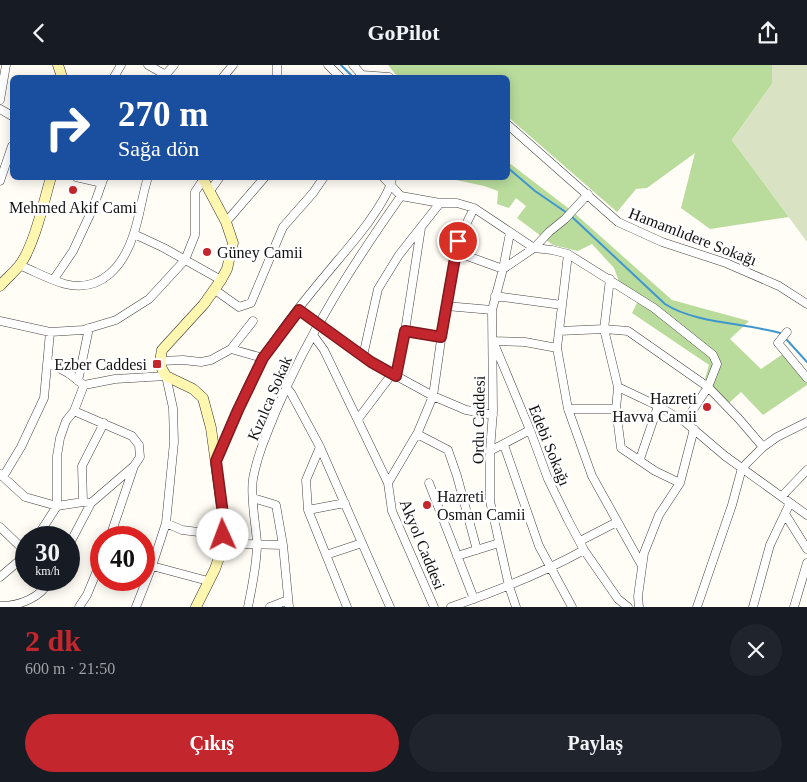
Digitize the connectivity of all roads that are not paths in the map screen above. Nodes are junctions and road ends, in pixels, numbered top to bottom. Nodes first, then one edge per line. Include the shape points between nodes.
1 (6, 65) edge
2 (148, 65) edge
3 (174, 65) edge
4 (233, 65) edge
5 (328, 65) edge
6 (225, 75) edge
7 (338, 75) edge
8 (0, 100) edge
9 (510, 127) edge
10 (10, 152) edge
11 (50, 180) edge
12 (103, 180) edge
13 (147, 180) edge
14 (202, 180) edge
15 (204, 180) edge
16 (218, 180) edge
17 (262, 180) edge
18 (322, 180) edge
19 (385, 180) edge
20 (391, 180) edge
21 (0, 181) edge
22 (390, 186) junction
23 (210, 191) junction
24 (588, 195) junction
25 (401, 196) junction
26 (440, 203) junction
27 (474, 208) junction
28 (226, 222) junction
29 (422, 226) junction
30 (510, 233) junction
31 (134, 234) junction
32 (534, 248) junction
33 (456, 253) junction
34 (568, 254) junction
35 (185, 260) junction
36 (19, 265) junction
37 (503, 269) junction
38 (54, 279) junction
39 (610, 279) junction
40 (221, 280) junction
41 (0, 286) edge
42 (215, 290) junction
43 (495, 296) junction
44 (807, 304) edge
45 (562, 305) junction
46 (446, 306) junction
47 (299, 310) junction
48 (492, 310) junction
49 (0, 321) edge
50 (253, 321) dead end
51 (318, 323) junction
52 (89, 328) junction
53 (604, 329) junction
54 (405, 331) junction
55 (559, 331) junction
56 (50, 332) junction
57 (787, 332) dead end
58 (313, 335) junction
59 (441, 337) junction
60 (492, 341) junction
61 (557, 348) junction
62 (231, 349) junction
63 (363, 356) junction
64 (263, 358) junction
65 (48, 361) junction
66 (160, 361) junction
67 (394, 375) junction
68 (166, 376) junction
69 (807, 378) edge
70 (81, 383) junction
71 (286, 387) junction
72 (618, 387) junction
73 (708, 387) junction
74 (433, 396) junction
75 (658, 406) junction
76 (568, 409) junction
77 (616, 409) junction
78 (74, 411) junction
79 (493, 415) junction
80 (358, 419) junction
81 (685, 422) junction
82 (807, 422) edge
83 (104, 423) junction
84 (694, 429) junction
85 (530, 430) junction
86 (417, 435) junction
87 (504, 445) junction
88 (320, 447) junction
89 (763, 447) junction
90 (490, 451) junction
91 (640, 459) junction
92 (216, 461) junction
93 (134, 466) junction
94 (742, 467) junction
95 (807, 470) edge
96 (2, 476) edge
97 (388, 483) junction
98 (429, 483) dead end
99 (680, 483) junction
100 (782, 495) junction
101 (253, 497) junction
102 (87, 503) junction
103 (344, 503) junction
104 (790, 503) junction
105 (57, 506) junction
106 (308, 510) junction
107 (786, 514) junction
108 (807, 515) edge
109 (617, 522) junction
110 (166, 523) junction
111 (44, 526) edge
112 (77, 526) edge
113 (114, 526) edge
114 (0, 527) edge
115 (223, 535) junction
116 (580, 541) junction
117 (15, 543) edge
118 (362, 543) junction
119 (499, 543) junction
120 (257, 545) junction
121 (283, 545) junction
122 (222, 549) junction
123 (807, 549) edge
124 (477, 550) junction
125 (584, 550) junction
126 (326, 555) junction
127 (457, 556) junction
128 (155, 557) edge
129 (807, 563) edge
130 (15, 564) edge
131 (641, 564) junction
132 (155, 567) edge
133 (552, 568) junction
134 (0, 577) edge
135 (208, 581) junction
136 (509, 586) junction
137 (90, 588) edge
138 (40, 591) edge
139 (142, 591) edge
140 (474, 599) junction
141 (289, 604) edge
142 (0, 606) edge
143 (13, 606) edge
144 (79, 607) edge
145 (136, 607) edge
146 (196, 607) edge
147 (248, 607) edge
148 (270, 607) edge
149 (347, 607) edge
150 (390, 607) edge
151 (434, 607) edge
152 (451, 607) edge
153 (516, 607) edge
154 (572, 607) edge
155 (628, 607) edge
156 (639, 607) edge
157 (697, 607) edge
158 (754, 607) edge
159 (794, 607) edge

1 - 8 street
2 - 3 street via 164,74
4 - 6 street
5 - 7 street
9 - 24 street, Hamamlıdere Sokağı
10 - 21 street
11 - 36 street via 38,221
12 - 38 street via 72,251
13 - 31 street
14 - 35 street via 195,192 195,235
15 - 23 street
16 - 23 street
17 - 28 street
18 - 42 street via 282,227 251,303 239,307
19 - 22 street
20 - 22 street
22 - 25 street
22 - 47 street via 367,226
23 - 28 street
24 - 32 street
24 - 44 street, Hamamlıdere Sokağı via 618,222 662,242 726,263 779,286
25 - 26 street
25 - 51 street, Kızılca Sokak
26 - 27 street
26 - 29 street
27 - 30 street
27 - 33 street, Akyol Caddesi via 458,241
28 - 40 street via 233,243
29 - 54 street
29 - 63 street via 378,289
30 - 32 street
30 - 37 street, Ordu Caddesi
31 - 35 street
31 - 38 street via 122,259 106,279 88,286
32 - 34 street
32 - 37 street
33 - 37 street
33 - 46 street, Akyol Caddesi
34 - 39 street
34 - 45 street
35 - 40 street
35 - 52 street via 149,299 116,319
36 - 38 street
36 - 41 street
37 - 43 street, Ordu Caddesi
39 - 53 street
39 - 73 street via 654,308 712,355 717,364
40 - 42 street
42 - 66 street via 162,350
43 - 45 street
43 - 48 street, Ordu Caddesi
45 - 55 street
46 - 48 street
46 - 59 street, Akyol Caddesi
47 - 51 street
47 - 64 street
48 - 60 street, Ordu Caddesi
49 - 56 street
50 - 62 street
51 - 58 street, Kızılca Sokak
51 - 63 street
52 - 56 street
52 - 70 street
53 - 55 street
53 - 72 street
53 - 73 street via 628,331
54 - 59 street
54 - 67 street
55 - 61 street
56 - 65 street
57 - 69 street via 778,343
58 - 71 street, Kızılca Sokak
58 - 80 street via 324,349
59 - 74 street, Akyol Caddesi
60 - 61 street
60 - 79 street, Ordu Caddesi
60 - 85 street, Edebi Sokağı
61 - 76 street
62 - 64 street
62 - 66 street via 201,362
63 - 67 street
64 - 92 street
65 - 70 street
65 - 96 street via 44,398 21,447
66 - 68 street
67 - 74 street
67 - 80 street
68 - 70 street
68 - 92 street via 204,398
68 - 110 street via 173,408 174,442
70 - 78 street
71 - 88 street
71 - 101 street, Kızılca Sokak via 252,481
72 - 75 street
72 - 77 street
73 - 81 street
73 - 89 street
74 - 79 street via 466,410
74 - 86 street, Akyol Caddesi
75 - 81 street
75 - 91 street
76 - 77 street
76 - 109 street via 592,476
77 - 91 street via 621,448
78 - 83 street
78 - 105 street via 60,438
79 - 90 street, Ordu Caddesi
80 - 97 street
81 - 84 street
82 - 89 street
83 - 93 street via 132,436 139,445 140,457
83 - 102 street via 82,466
84 - 94 street
84 - 99 street
85 - 87 street
85 - 116 street, Edebi Sokağı via 548,479
86 - 97 street, Akyol Caddesi
86 - 124 street via 448,450
87 - 90 street
87 - 133 street via 539,546
88 - 103 street
88 - 106 street via 306,480
89 - 94 street
90 - 119 street, Ordu Caddesi via 490,501
91 - 99 street via 655,471
92 - 115 street
93 - 102 street
93 - 113 street
94 - 100 street
94 - 157 street
95 - 100 street
96 - 105 street via 25,497
97 - 151 street, Akyol Caddesi via 392,511
98 - 127 street
99 - 131 street via 659,515
100 - 104 street
101 - 120 street, Kızılca Sokak
101 - 121 street via 276,505
102 - 105 street
102 - 112 street
103 - 106 street
103 - 118 street
104 - 107 street
104 - 108 street
105 - 111 street
106 - 126 street
107 - 123 street
107 - 158 street via 770,545
109 - 116 street
109 - 131 street
110 - 115 street via 182,530
110 - 128 street
114 - 117 street
115 - 122 street
116 - 125 street, Edebi Sokağı
118 - 126 street
118 - 150 street
119 - 124 street
119 - 136 street, Ordu Caddesi
120 - 121 street
120 - 122 street via 243,544
120 - 147 street, Kızılca Sokak
121 - 141 street
122 - 135 street
124 - 127 street
125 - 133 street
125 - 155 street, Edebi Sokağı via 618,599
126 - 149 street
127 - 140 street
129 - 159 street
130 - 134 street
131 - 156 street
132 - 135 street
133 - 136 street
133 - 154 street
135 - 146 street
136 - 140 street
136 - 153 street, Ordu Caddesi
137 - 144 street
138 - 143 street
139 - 145 street
140 - 152 street
141 - 148 street
142 - 143 street

